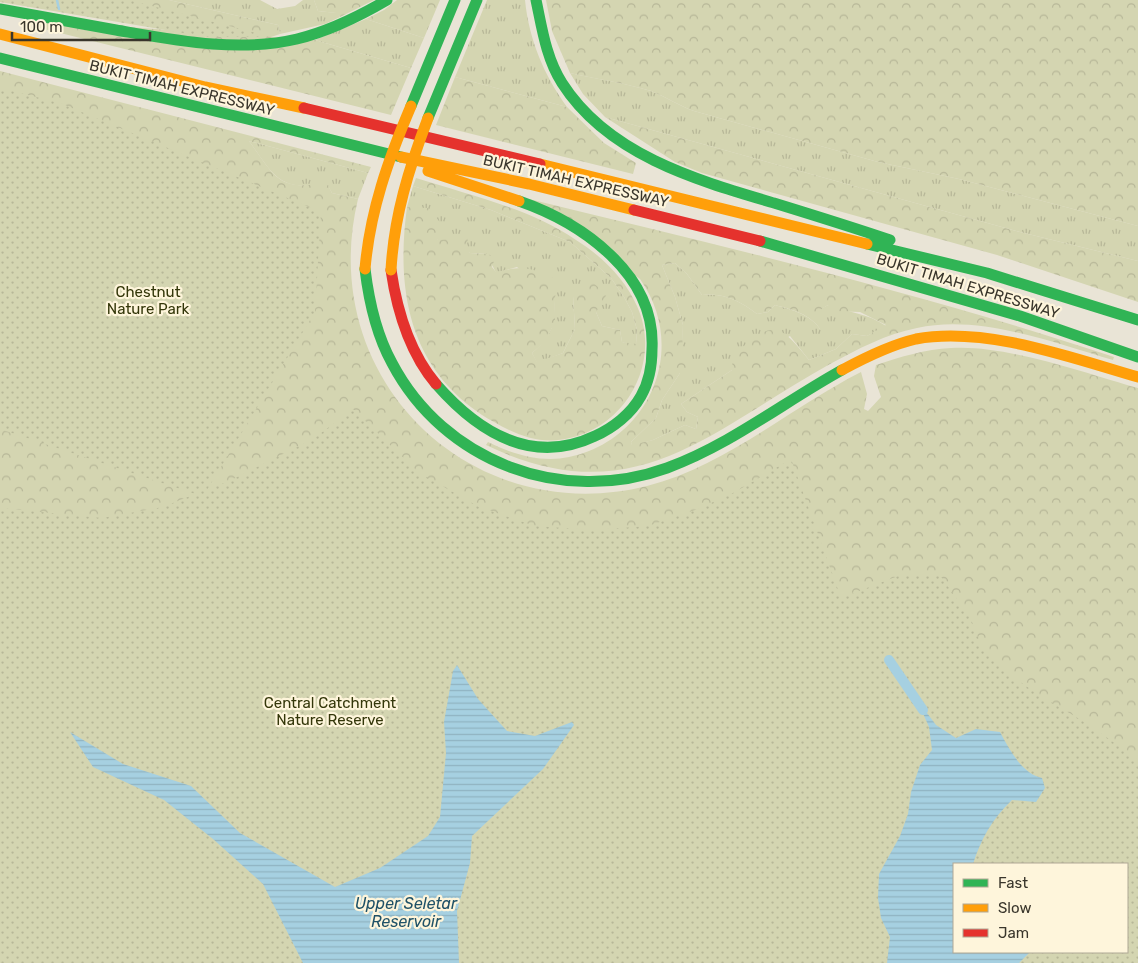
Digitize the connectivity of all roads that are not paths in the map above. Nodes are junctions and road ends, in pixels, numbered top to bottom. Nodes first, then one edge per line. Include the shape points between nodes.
1 (387, 0) edge
2 (455, 0) edge
3 (477, 0) edge
4 (536, 0) edge
5 (0, 9) edge
6 (0, 34) edge
7 (0, 58) edge
8 (386, 154) junction
9 (987, 273) junction
10 (1138, 320) edge
11 (1138, 358) edge
12 (1138, 377) edge

1 - 5 highway via 316,35 254,46 198,43
2 - 12 highway, bridge via 382,175 370,216 365,269 371,315 384,350 404,387 438,425 465,447 521,472 564,481 624,480 661,472 709,450 869,354 919,338 967,336 1054,353
3 - 8 highway, bridge via 413,156 398,201 391,270 404,330 431,378 451,401 473,420 502,437 532,447 565,448 594,437 634,406 646,382 654,346 646,306 628,276 603,249 575,227 531,206 447,178
4 - 9 highway via 543,45 566,90 607,133 651,161 702,181
6 - 9 highway, BUKIT TIMAH EXPRESSWAY via 204,87 375,123
7 - 8 highway, BUKIT TIMAH EXPRESSWAY
8 - 11 highway, BUKIT TIMAH EXPRESSWAY via 529,184 730,233 1020,316
9 - 10 highway, BUKIT TIMAH EXPRESSWAY

